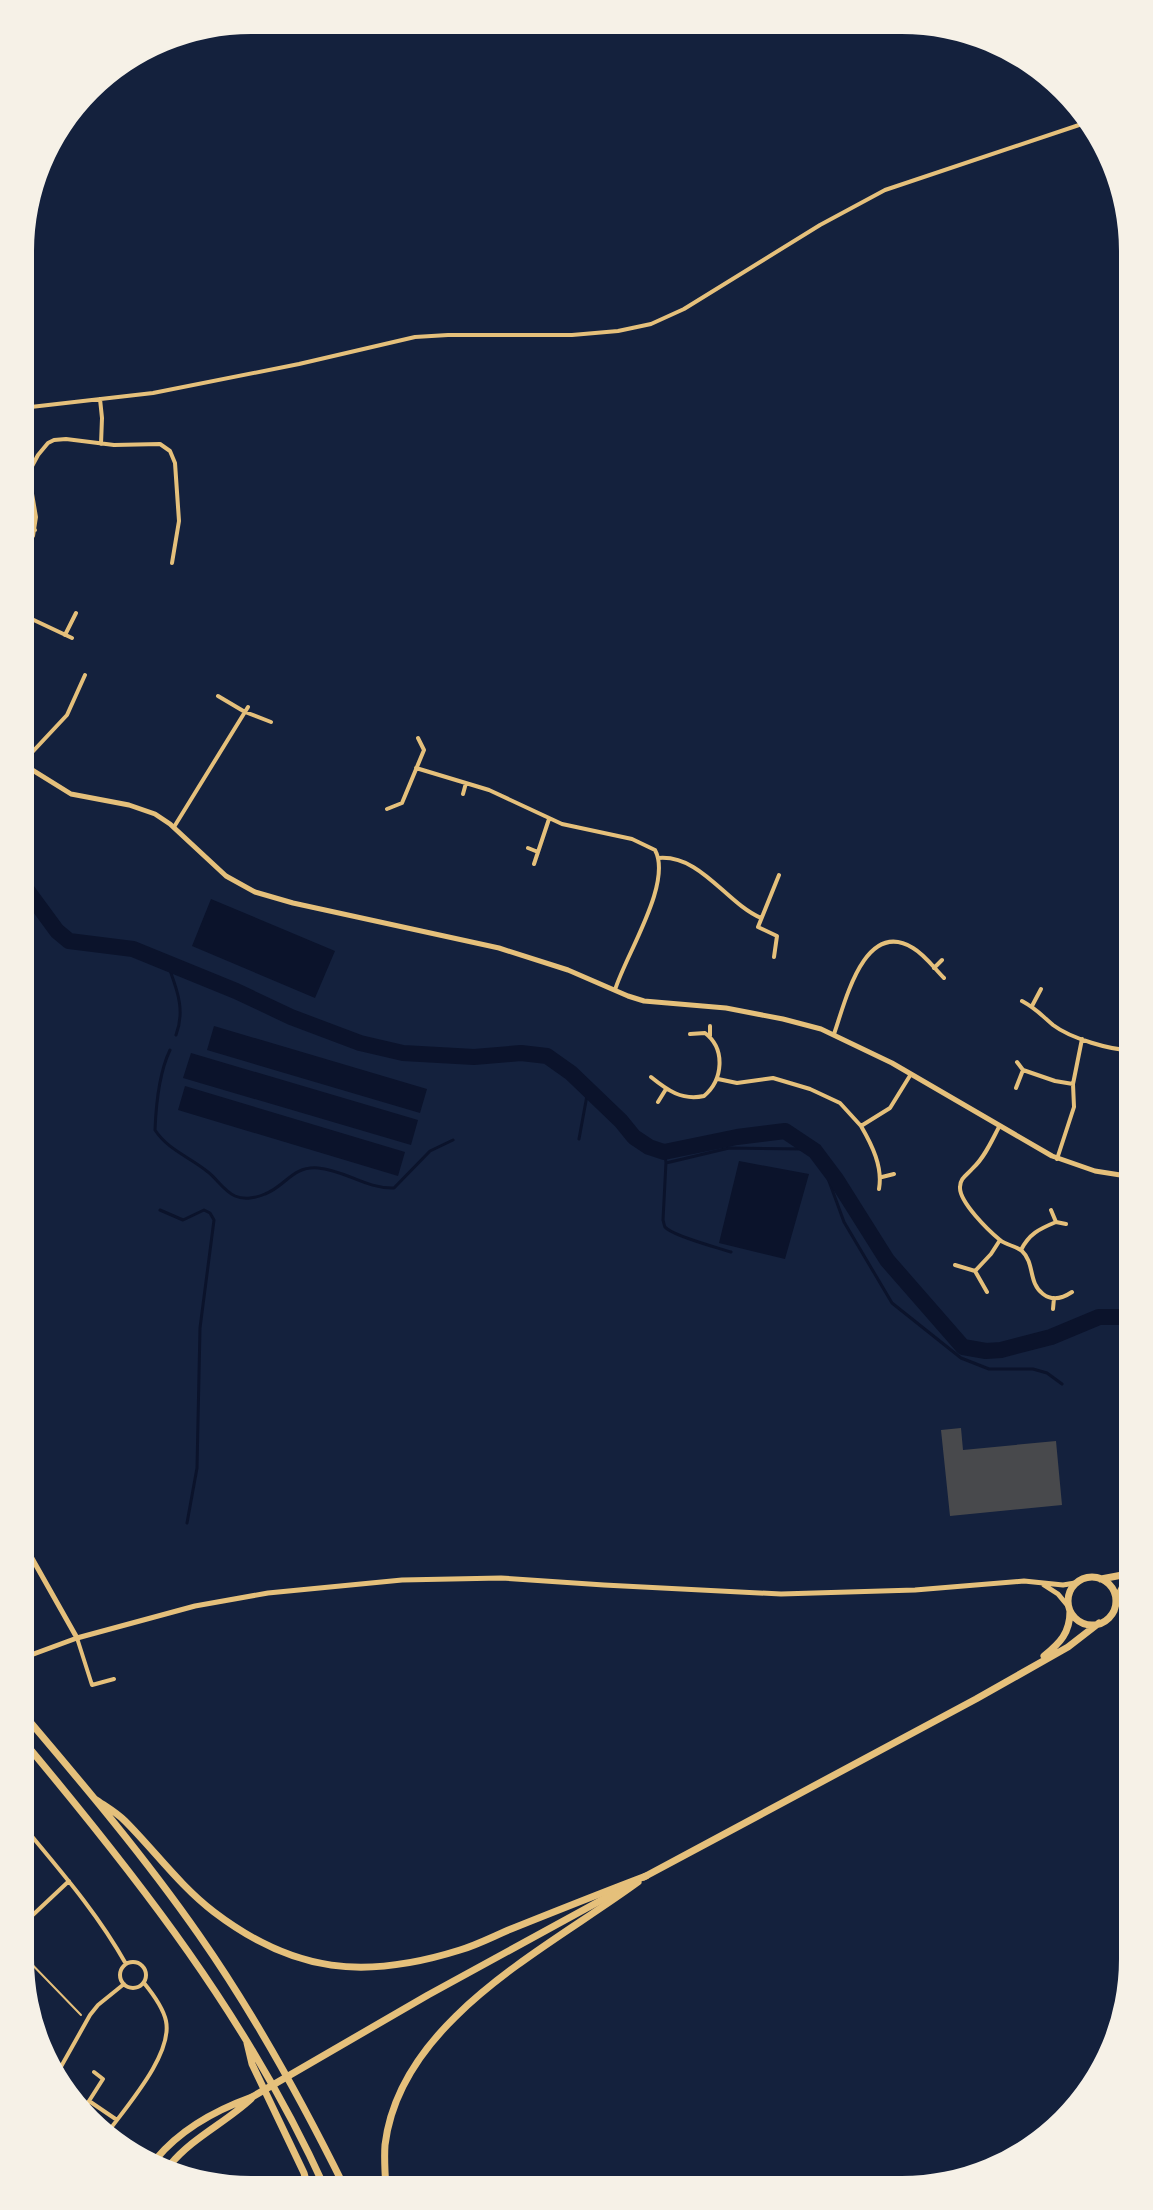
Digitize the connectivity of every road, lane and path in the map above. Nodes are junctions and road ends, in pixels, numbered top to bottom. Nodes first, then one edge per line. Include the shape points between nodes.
1 (1078, 125) edge
2 (100, 399) junction
3 (34, 407) edge
4 (101, 444) junction
5 (34, 462) edge
6 (34, 504) edge
7 (34, 533) edge
8 (172, 563) dead end
9 (76, 613) dead end
10 (34, 620) edge
11 (65, 635) junction
12 (72, 638) dead end
13 (85, 675) dead end
14 (218, 696) dead end
15 (246, 710) junction
16 (271, 722) dead end
17 (418, 738) dead end
18 (34, 750) edge
19 (416, 768) junction
20 (34, 771) edge
21 (466, 783) junction
22 (463, 794) dead end
23 (387, 809) dead end
24 (549, 819) junction
25 (174, 827) junction
26 (528, 848) dead end
27 (538, 852) junction
28 (659, 858) junction
29 (534, 864) dead end
30 (779, 875) dead end
31 (761, 918) junction
32 (774, 957) dead end
33 (942, 960) dead end
34 (934, 968) junction
35 (944, 978) dead end
36 (1041, 989) dead end
37 (615, 990) junction
38 (1022, 1001) dead end
39 (1032, 1006) junction
40 (710, 1026) dead end
41 (690, 1034) dead end
42 (834, 1034) junction
43 (710, 1036) junction
44 (1082, 1039) junction
45 (1119, 1047) edge
46 (1017, 1062) dead end
47 (1023, 1070) junction
48 (911, 1074) junction
49 (651, 1077) dead end
50 (718, 1079) junction
51 (1073, 1084) junction
52 (1016, 1088) dead end
53 (666, 1089) junction
54 (658, 1102) dead end
55 (861, 1126) junction
56 (999, 1127) junction
57 (1057, 1159) junction
58 (894, 1174) dead end
59 (1119, 1175) edge
60 (882, 1177) junction
61 (879, 1189) dead end
62 (1051, 1210) dead end
63 (1056, 1222) junction
64 (1066, 1224) dead end
65 (1000, 1240) junction
66 (1021, 1250) junction
67 (955, 1265) dead end
68 (975, 1271) junction
69 (987, 1292) dead end
70 (1072, 1292) dead end
71 (1054, 1298) junction
72 (1053, 1309) dead end
73 (34, 1562) edge
74 (1119, 1577) edge
75 (1101, 1579) junction
76 (1039, 1582) junction
77 (1075, 1583) junction
78 (1119, 1595) edge
79 (1116, 1601) junction
80 (1069, 1608) junction
81 (1099, 1623) junction
82 (77, 1638) junction
83 (34, 1654) edge
84 (1037, 1663) junction
85 (114, 1679) dead end
86 (34, 1727) edge
87 (34, 1754) edge
88 (95, 1799) junction
89 (34, 1839) edge
90 (646, 1876) junction
91 (69, 1881) junction
92 (34, 1914) edge
93 (126, 1964) junction
94 (34, 1966) edge
95 (144, 1983) junction
96 (124, 1984) junction
97 (82, 2016) dead end
98 (246, 2037) junction
99 (62, 2065) edge
100 (94, 2072) dead end
101 (252, 2097) junction
102 (89, 2101) joint
103 (117, 2120) junction
104 (113, 2125) edge
105 (160, 2155) edge
106 (174, 2161) edge
107 (305, 2176) edge
108 (319, 2176) edge
109 (339, 2176) edge
110 (386, 2176) edge

1 - 2 street via 885,190 651,324 572,335 415,337 191,386
2 - 3 street
2 - 4 street
4 - 5 street via 54,440
4 - 8 street via 160,444 174,457 179,521
6 - 7 street
9 - 11 street
10 - 11 street
11 - 12 street
13 - 18 street via 67,715
14 - 15 street
15 - 16 street
15 - 25 street
17 - 19 street via 424,750
19 - 21 street
19 - 23 street via 402,803
20 - 25 street via 71,794 138,807
21 - 22 street
21 - 24 street
24 - 27 street
24 - 28 street via 632,839 655,850
25 - 37 street via 219,870 255,892 499,948
26 - 27 street
27 - 29 street
28 - 31 street via 684,862
28 - 37 street via 648,915
30 - 31 street
31 - 32 street via 758,927 777,936
33 - 34 street
34 - 35 street
34 - 42 street via 903,943 880,944 860,968
36 - 39 street
37 - 42 street via 644,1001 712,1006
38 - 39 street
39 - 44 street via 1056,1027
40 - 43 street
41 - 43 street
42 - 48 street
43 - 50 street via 717,1045
44 - 45 street
44 - 51 street
46 - 47 street
47 - 51 street
47 - 52 street
48 - 55 street via 890,1108
48 - 56 street
49 - 53 street
50 - 53 street via 699,1097
50 - 55 street via 737,1083 773,1078 810,1089 840,1103
51 - 57 street via 1074,1107
53 - 54 street
55 - 60 street
56 - 57 street
56 - 65 street via 961,1180 960,1191 967,1206
57 - 59 street
58 - 60 street
60 - 61 street
62 - 63 street
63 - 64 street
63 - 66 street via 1029,1235
65 - 66 street
65 - 68 street
66 - 71 street via 1035,1286
67 - 68 street
68 - 69 street
70 - 71 street
71 - 72 street
73 - 82 street
74 - 75 main road
75 - 77 main road
75 - 79 main road via 1112,1588
76 - 77 street
76 - 80 street
76 - 82 street via 781,1594 501,1578 402,1580 195,1606
77 - 80 main road
78 - 79 main road
79 - 81 main road via 1111,1615
80 - 81 main road via 1079,1621
80 - 84 main road via 1065,1636
81 - 84 main road
82 - 83 street
82 - 85 street via 92,1685
84 - 90 main road
86 - 88 main road
87 - 98 main road via 140,1883
88 - 90 main road via 123,1819 166,1868 236,1928 286,1954 331,1966 408,1964 463,1949
88 - 109 main road via 238,1994
89 - 91 street
90 - 101 main road
90 - 110 main road via 445,2026 423,2053 395,2107 385,2145
91 - 92 street
91 - 93 street
93 - 95 street via 142,1966
93 - 96 street via 120,1976
94 - 97 path
95 - 96 street via 133,1989
95 - 103 street via 167,2022 166,2044
96 - 99 street via 98,2005
98 - 107 main road via 252,2064
98 - 108 main road
100 - 102 street via 103,2079
101 - 105 main road via 200,2121
101 - 106 main road
102 - 103 street
103 - 104 street

